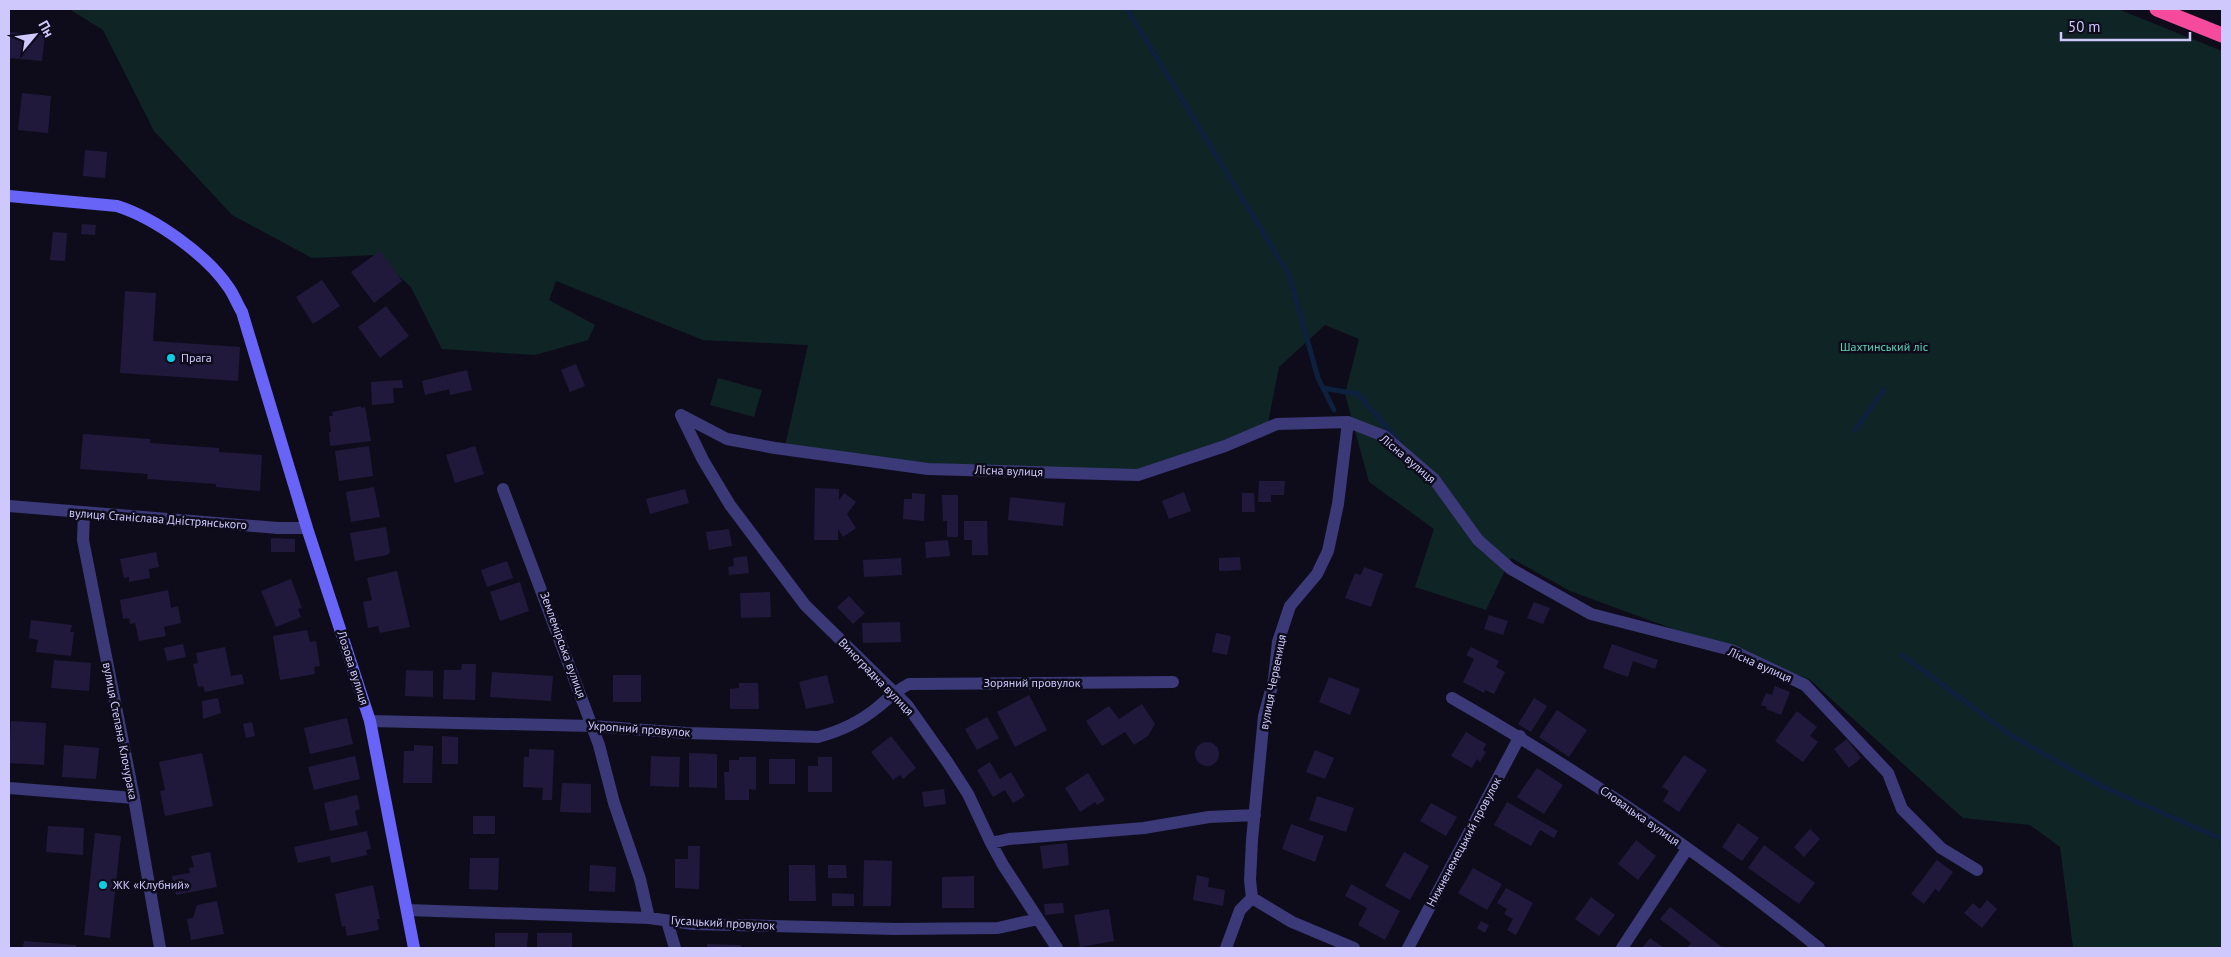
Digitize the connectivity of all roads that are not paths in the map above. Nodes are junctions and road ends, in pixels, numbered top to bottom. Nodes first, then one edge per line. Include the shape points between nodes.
1 (2157, 9) edge
2 (2222, 35) edge
3 (9, 196) edge
4 (681, 415) joint
5 (1348, 422) junction
6 (503, 489) dead end
7 (9, 506) edge
8 (84, 514) junction
9 (307, 528) junction
10 (1172, 682) dead end
11 (893, 692) junction
12 (1452, 698) dead end
13 (370, 721) junction
14 (592, 726) junction
15 (1520, 736) junction
16 (9, 788) edge
17 (134, 798) junction
18 (1255, 815) junction
19 (991, 843) junction
20 (1687, 849) junction
21 (1977, 870) dead end
22 (1252, 898) junction
23 (407, 910) junction
24 (649, 918) junction
25 (1038, 919) junction
26 (666, 921) junction
27 (160, 948) edge
28 (414, 948) edge
29 (675, 948) edge
30 (1058, 948) edge
31 (1226, 948) edge
32 (1354, 948) edge
33 (1408, 948) edge
34 (1622, 948) edge
35 (1819, 948) edge

1 - 2 highway
3 - 9 street, Лозова вулиця via 117,206 129,210 180,240 210,265 242,312
4 - 5 street, Лісна вулиця via 728,439 918,468 1138,475 1225,446 1278,424
4 - 11 street, Виноградна вулиця via 730,505 805,605
5 - 18 street, вулиця Червениця via 1338,504 1328,551 1317,574 1290,606 1278,642 1274,679 1264,716
5 - 21 street, Лісна вулиця via 1384,436 1434,479 1478,540 1512,569 1591,614 1731,650 1805,685 1888,774 1902,809 1941,848
6 - 14 street, Землемірська вулиця
7 - 8 street, вулиця Станіслава Дністрянського
8 - 9 street, вулиця Станіслава Дністрянського
8 - 17 street, вулиця Степана Клочурака via 83,540
9 - 13 street, Лозова вулиця
10 - 11 street, Зоряний провулок via 909,684
11 - 14 street, Укропний провулок via 854,724 818,737
11 - 19 street, Виноградна вулиця via 907,705 963,786
12 - 15 street, Словацька вулиця
13 - 14 street, Укропний провулок
13 - 23 street, Лозова вулиця
14 - 24 street, Землемірська вулиця
15 - 20 street, Словацька вулиця
15 - 33 street, Нижненемецький провулок
16 - 17 street
17 - 27 street, вулиця Степана Клочурака
18 - 19 street via 1209,817 1144,828 1009,838
18 - 22 street, вулиця Червениця
19 - 25 street, Виноградна вулиця
20 - 34 street
20 - 35 street, Словацька вулиця
22 - 31 street via 1240,910
22 - 32 street via 1292,922
23 - 24 street, Гусацький провулок
23 - 28 street, Лозова вулиця
24 - 26 street, Гусацький провулок
25 - 26 street, Гусацький провулок via 998,928 896,929
25 - 30 street, Виноградна вулиця
26 - 29 street

